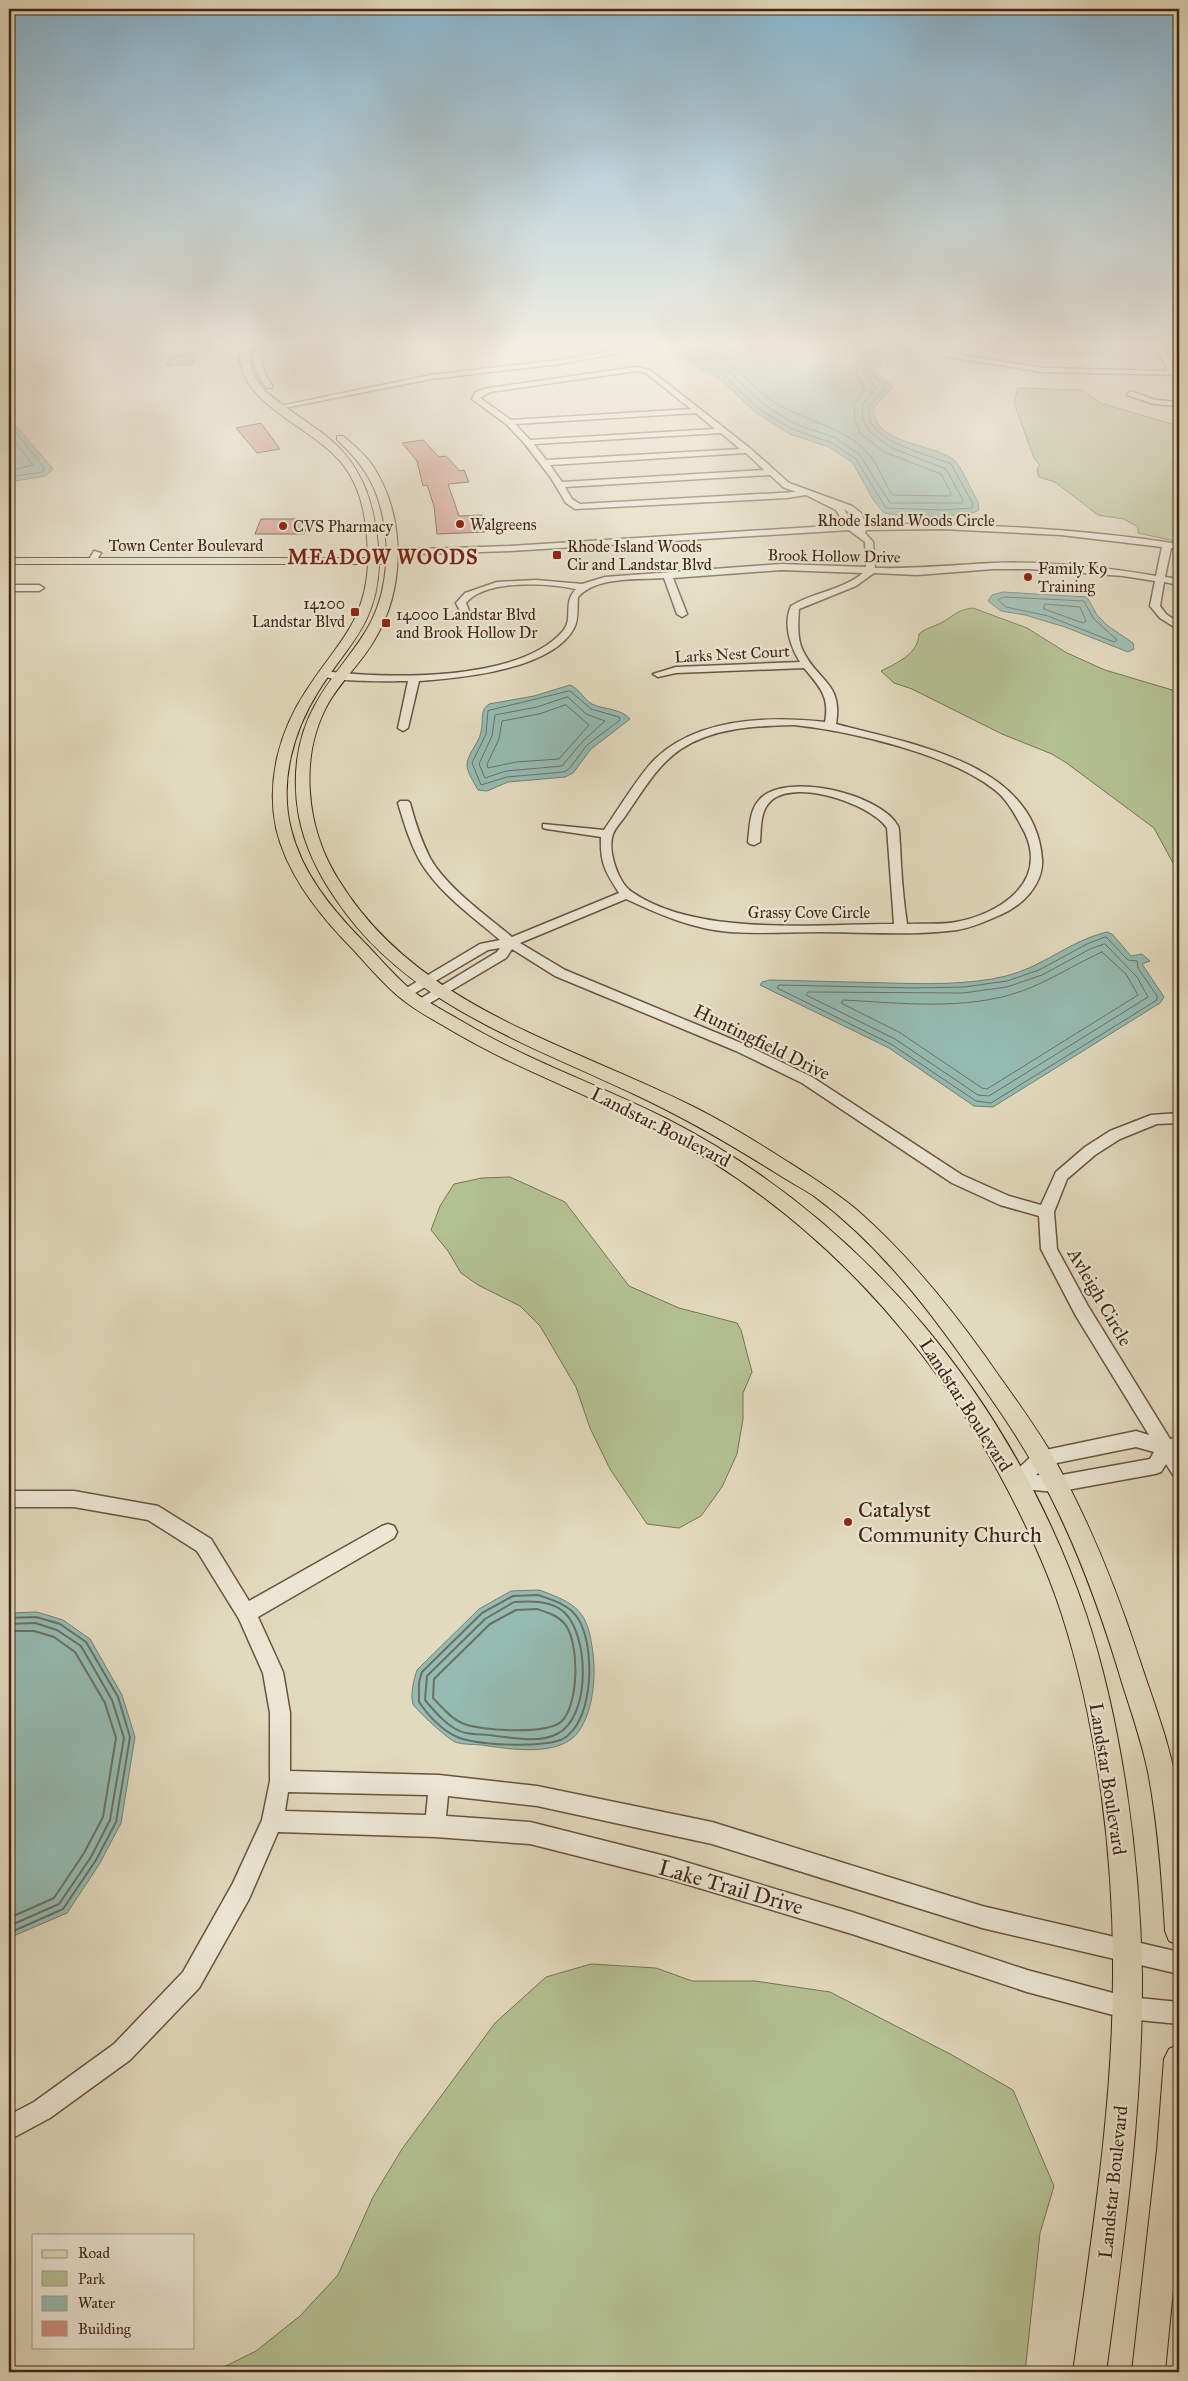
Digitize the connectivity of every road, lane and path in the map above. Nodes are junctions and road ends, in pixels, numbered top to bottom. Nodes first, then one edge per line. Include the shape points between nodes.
1 (340, 454) edge
2 (357, 454) edge
3 (537, 454) edge
4 (695, 454) edge
5 (752, 454) edge
6 (544, 463) junction
7 (772, 472) junction
8 (560, 485) junction
9 (806, 492) junction
10 (850, 528) junction
11 (862, 530) junction
12 (1179, 547) edge
13 (1167, 548) junction
14 (9, 553) edge
15 (1179, 553) edge
16 (95, 557) junction
17 (383, 557) junction
18 (9, 561) edge
19 (871, 571) junction
20 (667, 574) junction
21 (1160, 579) junction
22 (1179, 582) edge
23 (582, 587) junction
24 (9, 588) edge
25 (39, 588) dead end
26 (465, 614) dead end
27 (682, 614) dead end
28 (1179, 627) edge
29 (808, 665) junction
30 (335, 672) junction
31 (658, 674) dead end
32 (414, 679) junction
33 (830, 726) junction
34 (402, 728) dead end
35 (404, 804) dead end
36 (547, 826) dead end
37 (607, 834) junction
38 (754, 842) dead end
39 (626, 894) junction
40 (901, 928) junction
41 (510, 942) junction
42 (433, 986) junction
43 (412, 998) junction
44 (1179, 1118) edge
45 (1046, 1212) junction
46 (1173, 1446) edge
47 (1042, 1458) junction
48 (1179, 1469) edge
49 (1016, 1482) junction
50 (1056, 1484) junction
51 (9, 1499) edge
52 (388, 1532) dead end
53 (246, 1613) junction
54 (280, 1781) junction
55 (439, 1785) junction
56 (272, 1821) junction
57 (435, 1826) junction
58 (1179, 1931) edge
59 (1126, 1952) junction
60 (1179, 1963) edge
61 (1128, 2008) junction
62 (1179, 2013) edge
63 (1179, 2059) edge
64 (9, 2128) edge
65 (1090, 2372) edge
66 (1148, 2372) edge

1 - 17 main road, Landstar Boulevard via 366,496
2 - 17 main road, Landstar Boulevard via 367,464 382,493
3 - 6 street
4 - 6 street
5 - 7 street
6 - 8 street
7 - 8 street
7 - 9 street via 786,485
8 - 9 street via 569,501 578,507 590,508 787,496
9 - 10 street via 839,508
9 - 11 street via 849,508 858,515
10 - 11 street, Rhode Island Woods Circle
10 - 17 street, Rhode Island Woods Circle
11 - 13 street, Rhode Island Woods Circle via 1025,532
11 - 17 street, Rhode Island Woods Circle
11 - 19 street via 869,542
12 - 13 street, Rhode Island Woods Circle
13 - 15 street, Rhode Island Woods Circle
13 - 21 street
14 - 16 main road, Town Center Boulevard
16 - 17 main road, Town Center Boulevard
16 - 18 main road, Town Center Boulevard
17 - 30 main road, Landstar Boulevard via 389,592 382,617 367,643
19 - 20 street, Brook Hollow Drive via 781,567
19 - 21 street, Brook Hollow Drive via 1029,566
19 - 29 street via 851,587 802,602 794,608 797,650
20 - 23 street, Brook Hollow Drive via 605,580
20 - 27 street
21 - 22 street, Brook Hollow Drive
21 - 28 street via 1155,603 1157,609
23 - 26 street via 548,582 481,588 463,598 461,603
23 - 32 street via 573,597 573,621 566,634 552,646 530,658 503,666
24 - 25 street
29 - 31 street, Larks Nest Court via 676,670
29 - 33 street via 829,692 834,710
30 - 32 street
30 - 42 main road, Landstar Boulevard via 315,718 305,753 302,797 310,839 328,879 357,920 394,957
30 - 43 main road, Landstar Boulevard via 305,701 292,724 284,750 280,797 287,844 306,884 338,925
32 - 34 street
33 - 37 street, Grassy Cove Circle via 794,722 754,723 716,730 678,746 658,762
33 - 40 street, Grassy Cove Circle via 936,755 969,769 1000,788 1021,814 1035,843 1037,871 1025,892 998,912 957,926
35 - 41 street, Huntingfield Drive via 426,861 456,896
36 - 37 street
37 - 39 street via 606,856 610,870
38 - 40 street via 757,815 764,800 777,792 816,790 862,803 880,813 892,826 897,871 896,904
39 - 40 street, Grassy Cove Circle via 661,911 729,928
39 - 41 street
41 - 42 street via 502,955
41 - 45 street, Huntingfield Drive via 560,972 741,1048 806,1080 958,1179 1005,1201
42 - 43 street
42 - 43 street
42 - 47 main road, Landstar Boulevard via 487,1020 684,1110 825,1195 880,1244 944,1314
43 - 49 main road, Landstar Boulevard via 469,1034 668,1126 733,1162 802,1214 855,1262 916,1328 963,1392
44 - 45 street, Avleigh Circle via 1156,1119 1115,1135 1090,1151 1061,1176
45 - 46 street, Avleigh Circle via 1049,1249 1082,1311
46 - 47 street via 1136,1439
46 - 48 street, Avleigh Circle
46 - 50 street via 1155,1466
47 - 49 street
47 - 50 main road, Landstar Boulevard
49 - 50 street
49 - 59 main road, Landstar Boulevard via 1067,1594 1090,1672 1115,1804 1123,1870
50 - 58 main road, Landstar Boulevard via 1102,1588 1160,1768 1176,1878
51 - 53 street via 74,1499 152,1512 204,1545
52 - 53 street
53 - 54 street via 273,1672 280,1713
54 - 55 street
54 - 56 street
55 - 57 street
55 - 59 street via 537,1796 712,1833 982,1917
56 - 57 street, Lake Trail Drive
56 - 64 street via 242,1891 191,1980 122,2052 42,2110
57 - 61 street, Lake Trail Drive via 530,1833 669,1868 852,1923 1027,1981
59 - 60 street
59 - 61 main road, Landstar Boulevard
61 - 62 street, Lake Trail Drive
61 - 65 main road, Landstar Boulevard via 1120,2128
63 - 66 main road

